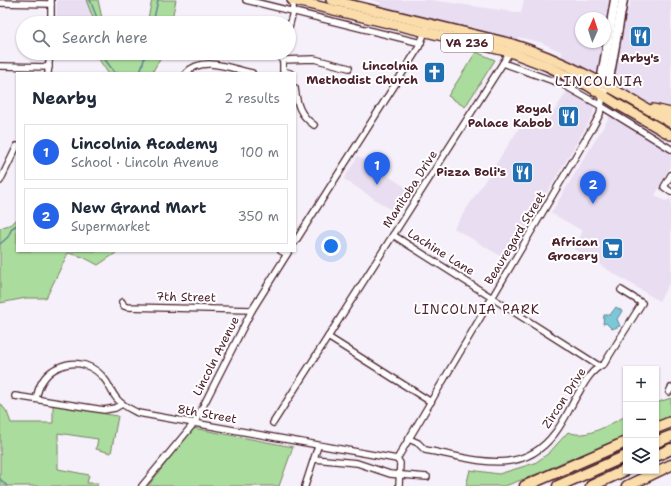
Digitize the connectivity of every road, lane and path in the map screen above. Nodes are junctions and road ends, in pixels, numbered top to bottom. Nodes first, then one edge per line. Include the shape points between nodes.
1 (246, 0) edge
2 (293, 0) edge
3 (331, 0) edge
4 (615, 0) edge
5 (623, 0) edge
6 (51, 2) edge
7 (0, 3) edge
8 (293, 12) junction
9 (51, 16) edge
10 (292, 16) edge
11 (428, 23) junction
12 (425, 33) junction
13 (421, 43) junction
14 (510, 52) junction
15 (49, 60) edge
16 (282, 60) edge
17 (296, 60) edge
18 (503, 63) junction
19 (0, 66) edge
20 (349, 68) dead end
21 (48, 70) edge
22 (283, 71) junction
23 (187, 72) edge
24 (247, 72) edge
25 (280, 72) edge
26 (286, 72) edge
27 (604, 84) junction
28 (603, 94) junction
29 (296, 96) edge
30 (601, 106) junction
31 (643, 106) junction
32 (671, 113) edge
33 (671, 123) edge
34 (314, 125) dead end
35 (671, 135) edge
36 (16, 148) edge
37 (671, 149) edge
38 (671, 175) edge
39 (0, 181) edge
40 (671, 192) edge
41 (393, 235) junction
42 (296, 240) edge
43 (288, 253) edge
44 (621, 290) dead end
45 (493, 298) junction
46 (122, 302) dead end
47 (252, 310) junction
48 (328, 337) junction
49 (599, 366) junction
50 (37, 395) dead end
51 (15, 396) dead end
52 (431, 402) junction
53 (122, 404) junction
54 (195, 422) junction
55 (671, 422) edge
56 (273, 423) dead end
57 (659, 427) edge
58 (671, 436) edge
59 (409, 439) junction
60 (659, 441) edge
61 (623, 443) edge
62 (318, 446) junction
63 (671, 449) edge
64 (659, 455) edge
65 (623, 457) edge
66 (314, 459) junction
67 (396, 459) junction
68 (671, 466) edge
69 (623, 471) edge
70 (399, 475) junction
71 (427, 477) dead end
72 (142, 486) edge
73 (305, 486) edge
74 (399, 486) edge
75 (524, 486) edge
76 (558, 486) edge
77 (591, 486) edge
78 (627, 486) edge

1 - 8 street
2 - 8 street
2 - 12 main road, VA 236
3 - 11 main road, VA 236
4 - 27 main road
5 - 27 main road
6 - 7 street
6 - 9 street
8 - 10 street
8 - 13 street
11 - 12 street
11 - 27 main road, VA 236 via 535,51
12 - 13 street
12 - 14 main road, VA 236
13 - 42 street
14 - 18 street, Manitoba Drive
14 - 28 main road, VA 236 via 562,72
15 - 21 street
16 - 22 street
17 - 20 street via 314,59
18 - 30 street via 562,84
18 - 41 street, Manitoba Drive
19 - 21 street
22 - 25 street
22 - 26 street
23 - 24 street via 194,66 203,64
27 - 28 main road, Beauregard Street
27 - 31 main road, VA 236
28 - 30 street, Beauregard Street
28 - 35 main road, VA 236
29 - 34 street via 302,115
30 - 37 street
30 - 45 street, Beauregard Street via 594,125
31 - 32 main road
31 - 33 main road, VA 236
36 - 39 street
38 - 40 street via 664,187
41 - 45 street, Lachine Lane
41 - 48 street, Manitoba Drive
43 - 47 street, Lincoln Avenue
44 - 49 street, Zircon Drive via 642,303 604,364
45 - 49 street, Lachine Lane
45 - 52 street, Beauregard Street
46 - 47 street, 7th Street via 127,307
47 - 54 street, Lincoln Avenue
48 - 52 street
48 - 56 street, Manitoba Drive
49 - 59 street, Zircon Drive via 587,378 555,433 533,454 517,461 500,463 425,450
50 - 53 street via 42,382 52,370 65,364 79,364 97,371
51 - 53 street via 104,410
52 - 59 street, Beauregard Street
53 - 54 street, 8th Street via 138,412
54 - 62 street, 8th Street
54 - 72 street, Lincoln Avenue
55 - 57 highway
58 - 60 highway
59 - 67 street, Beauregard Street
61 - 75 highway
62 - 66 street
62 - 67 street, 8th Street
63 - 64 highway
65 - 76 highway
66 - 70 street via 358,463
66 - 73 street
67 - 70 street via 400,463
68 - 78 highway
69 - 77 highway
70 - 71 street
70 - 74 street

